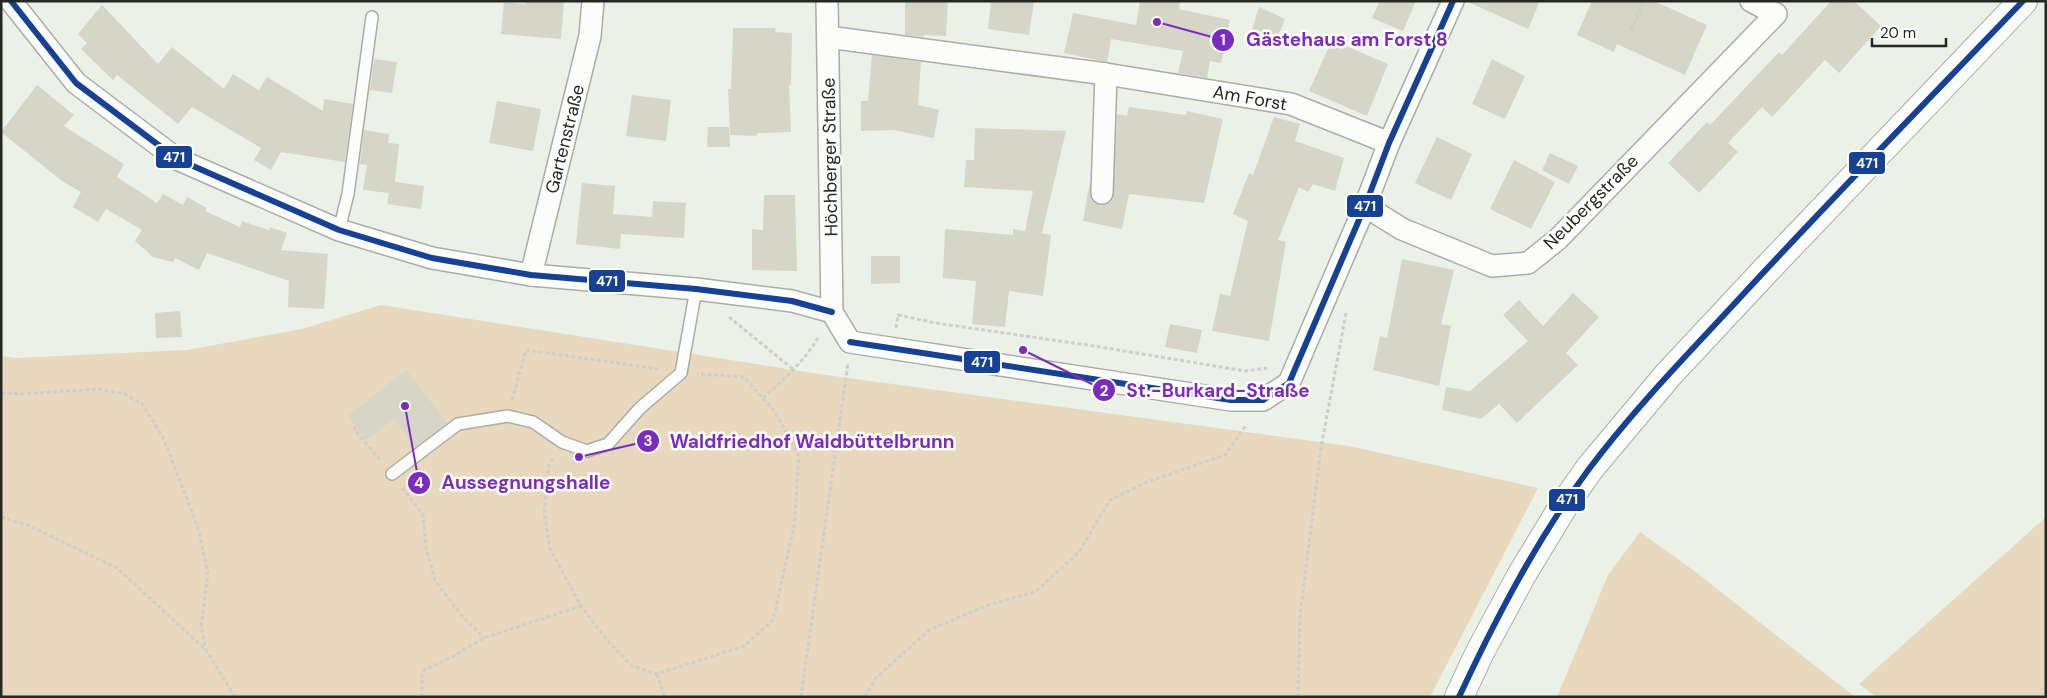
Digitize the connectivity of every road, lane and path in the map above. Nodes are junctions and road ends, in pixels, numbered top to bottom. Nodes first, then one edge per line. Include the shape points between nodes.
1 (12, 1) edge
2 (593, 1) edge
3 (827, 1) edge
4 (1453, 1) edge
5 (1644, 1) edge
6 (1751, 1) edge
7 (2023, 1) edge
8 (1783, 8) edge
9 (372, 17) dead end
10 (1631, 30) dead end
11 (828, 37) junction
12 (1106, 74) junction
13 (1389, 143) junction
14 (1102, 193) dead end
15 (1365, 206) junction
16 (339, 230) junction
17 (531, 275) junction
18 (696, 289) junction
19 (832, 312) junction
20 (1346, 312) dead end
21 (726, 314) dead end
22 (850, 342) junction
23 (892, 348) junction
24 (812, 349) dead end
25 (1298, 364) junction
26 (794, 370) junction
27 (681, 373) junction
28 (1, 393) edge
29 (763, 398) junction
30 (1263, 400) junction
31 (508, 416) junction
32 (356, 427) dead end
33 (562, 442) junction
34 (392, 474) junction
35 (1, 517) edge
36 (581, 606) junction
37 (484, 638) junction
38 (206, 650) junction
39 (657, 674) junction
40 (235, 697) edge
41 (422, 697) edge
42 (665, 697) edge
43 (801, 697) edge
44 (865, 697) edge
45 (1298, 697) edge
46 (1460, 697) edge

1 - 16 street via 76,83 177,159
2 - 17 street, Gartenstraße via 590,36
3 - 11 street, Höchberger Straße
4 - 13 street
5 - 10 path
6 - 8 street, Neubergstraße
7 - 46 main road via 1668,375 1590,468 1521,576
8 - 15 street, Neubergstraße via 1558,238 1528,263 1492,266 1402,229
9 - 16 lane via 348,194
11 - 12 street, Am Forst
11 - 19 street, Höchberger Straße
12 - 13 street, Am Forst via 1291,104
12 - 14 street
13 - 15 street
15 - 25 street
16 - 17 street via 432,258
17 - 18 street
18 - 19 street via 792,301
18 - 27 lane
19 - 22 street
20 - 45 path via 1320,458 1300,615
21 - 26 path
22 - 23 street
22 - 43 path
23 - 25 path via 898,315 1245,371
23 - 30 street via 1231,400
24 - 26 path
25 - 30 street via 1289,383
26 - 29 path
27 - 29 path via 744,376
27 - 31 path via 526,350
27 - 33 lane via 640,408 608,444 587,451
28 - 38 path via 98,389 125,394 142,404 163,437 198,528 208,573 201,626
29 - 39 path via 775,412 800,456 794,527 773,620 744,646
30 - 44 path via 1225,455 1147,482 1110,500 1079,552 1035,592 988,605 929,630 876,678
31 - 33 lane via 533,422
31 - 34 lane via 458,424
32 - 34 path via 354,429
33 - 36 path via 549,466 544,513 550,548
34 - 37 path via 423,515 426,547 435,582
35 - 38 path via 30,526 117,568
36 - 37 path
36 - 39 path via 632,666
37 - 41 path via 422,670
38 - 40 path
39 - 42 path

